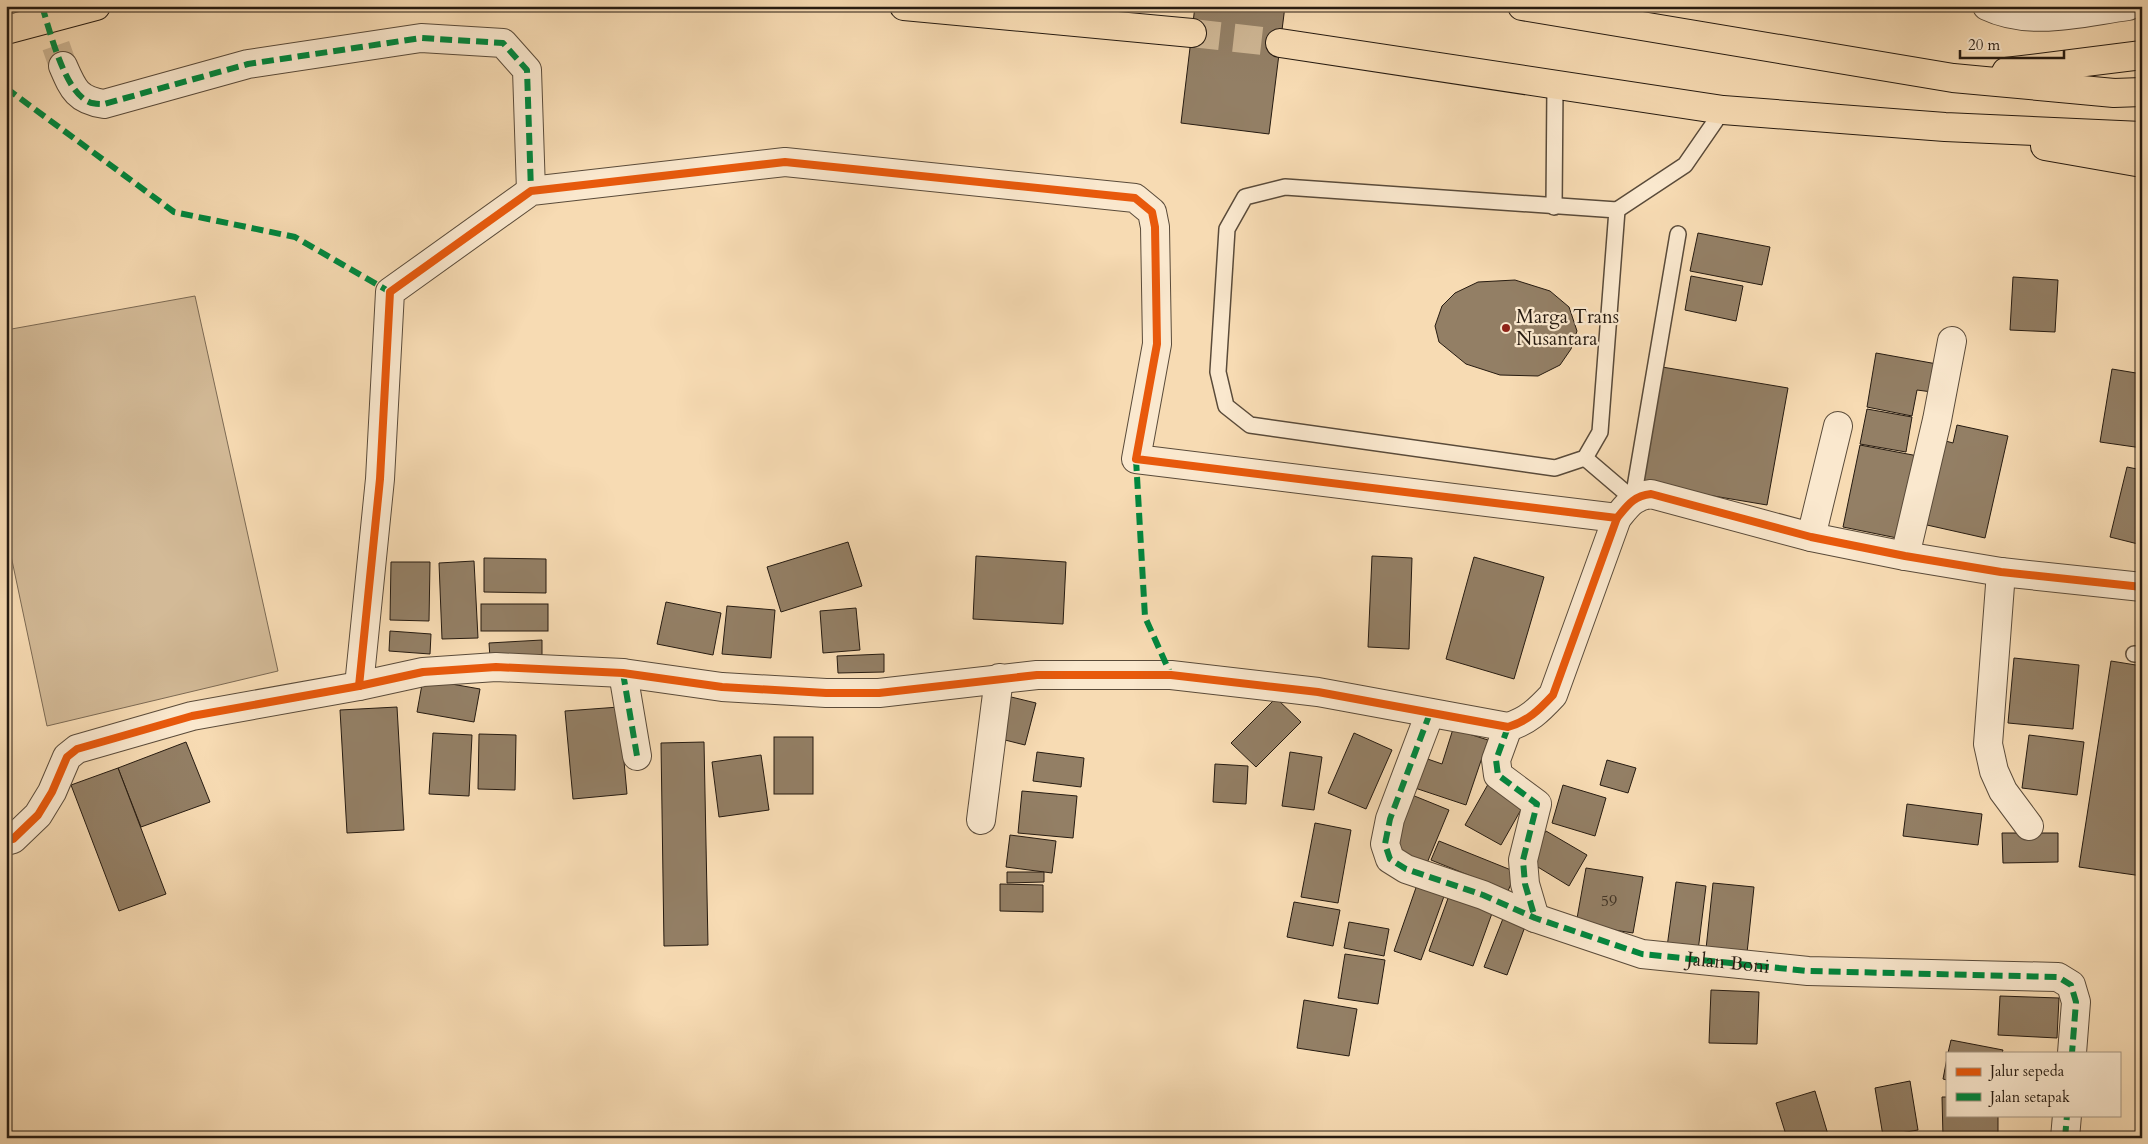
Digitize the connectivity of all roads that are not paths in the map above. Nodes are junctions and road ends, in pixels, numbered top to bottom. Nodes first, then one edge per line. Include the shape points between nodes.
1 (96, 6) edge
2 (904, 6) edge
3 (1522, 6) edge
4 (1987, 6) edge
5 (2128, 6) edge
6 (6, 30) edge
7 (1192, 34) tunnel mouth
8 (1280, 43) tunnel mouth
9 (2142, 55) edge
10 (63, 66) tunnel mouth
11 (1953, 78) junction
12 (1555, 86) junction
13 (2142, 92) edge
14 (1723, 110) junction
15 (1945, 127) junction
16 (2142, 136) edge
17 (2142, 163) edge
18 (531, 191) junction
19 (1554, 207) junction
20 (1617, 210) junction
21 (1678, 234) dead end
22 (1952, 341) dead end
23 (1838, 426) dead end
24 (1585, 458) junction
25 (1625, 509) junction
26 (1811, 538) junction
27 (1904, 556) junction
28 (2001, 572) junction
29 (2142, 586) edge
30 (623, 673) junction
31 (999, 678) junction
32 (359, 686) junction
33 (1430, 713) junction
34 (1508, 727) junction
35 (637, 756) dead end
36 (981, 820) dead end
37 (2029, 826) dead end
38 (6, 841) edge
39 (1535, 918) junction
40 (2072, 1052) edge
41 (2067, 1116) edge
42 (2065, 1138) edge

1 - 6 highway
2 - 7 highway
3 - 11 highway
4 - 5 street via 2000,12 2042,18
8 - 12 highway
9 - 11 highway
10 - 18 street via 73,88 89,102 104,104 258,62 421,38 503,43 527,70
11 - 13 highway via 2114,93
12 - 14 highway
12 - 19 lane
14 - 15 highway
14 - 20 lane via 1685,165
15 - 16 highway
15 - 17 highway
18 - 25 street via 785,162 1135,198 1152,212 1156,227 1157,344 1136,459
18 - 32 street via 390,292 380,479
19 - 20 lane
19 - 24 lane via 1285,187 1245,197 1227,228 1218,372 1226,406 1250,425 1555,468
20 - 24 lane via 1600,432
21 - 25 lane
22 - 27 street via 1937,420
23 - 26 street
24 - 25 lane
25 - 26 street via 1651,494
25 - 34 street via 1553,695 1536,714
26 - 27 street
27 - 28 street
28 - 29 street
28 - 37 street via 1988,744 2003,791
30 - 31 street via 722,687 826,693 878,693
30 - 32 street via 456,668
30 - 35 street
31 - 33 street via 1171,675 1318,692
31 - 36 street
32 - 38 street via 192,716 77,749 67,757 38,815 13,839
33 - 34 street
33 - 39 street, Jalan Boni via 1390,819 1385,844 1390,858 1406,869 1483,895
34 - 39 street via 1496,760 1498,774 1537,804 1523,860 1525,884
39 - 40 street, Jalan Boni via 1642,954 1808,971 2058,977 2071,984 2076,1002
41 - 42 street

